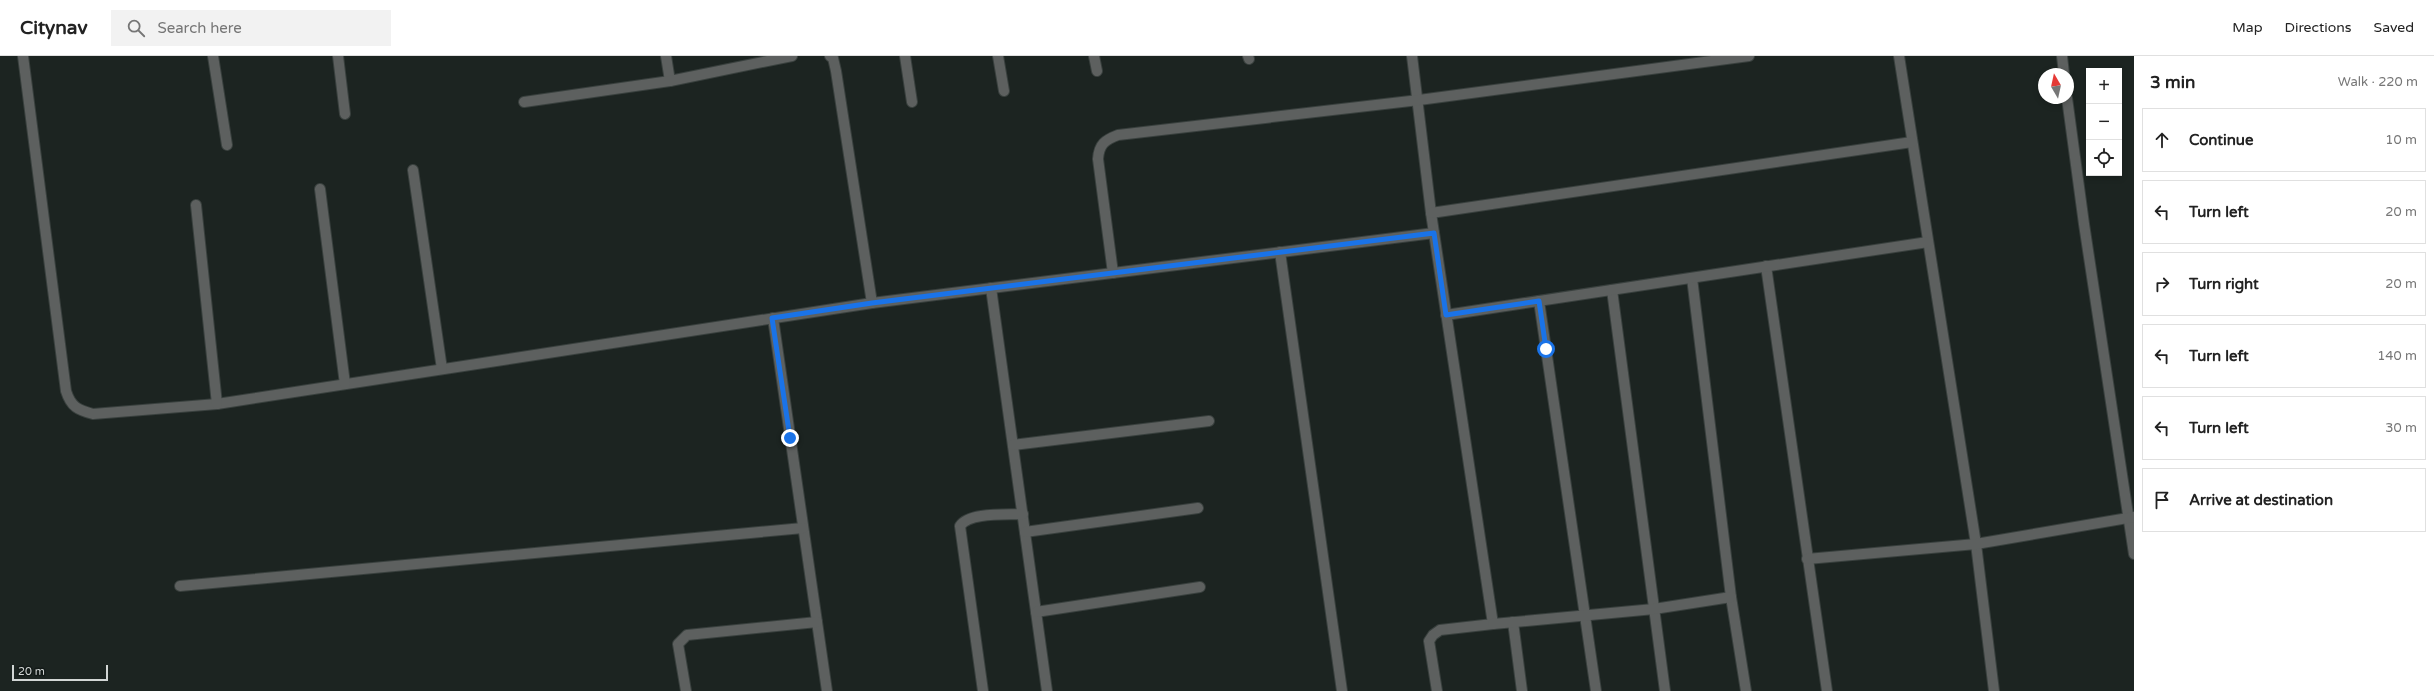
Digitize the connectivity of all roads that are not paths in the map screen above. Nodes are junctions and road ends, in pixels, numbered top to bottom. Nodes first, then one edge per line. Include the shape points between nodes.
1 (23, 56) edge
2 (213, 56) edge
3 (338, 56) edge
4 (666, 56) edge
5 (792, 56) edge
6 (830, 56) edge
7 (905, 56) edge
8 (998, 56) edge
9 (1094, 56) edge
10 (1412, 56) edge
11 (1749, 56) edge
12 (1899, 56) edge
13 (2062, 56) edge
14 (2063, 68) edge
15 (1097, 71) dead end
16 (670, 81) junction
17 (1004, 91) dead end
18 (1418, 100) junction
19 (524, 102) dead end
20 (912, 102) dead end
21 (2068, 104) edge
22 (345, 114) dead end
23 (1912, 142) junction
24 (227, 145) dead end
25 (413, 170) dead end
26 (320, 189) dead end
27 (196, 205) dead end
28 (1431, 212) junction
29 (1434, 233) junction
30 (1928, 242) junction
31 (1280, 252) junction
32 (1766, 266) junction
33 (1113, 273) junction
34 (1692, 278) junction
35 (991, 288) junction
36 (1612, 290) junction
37 (1539, 301) junction
38 (872, 303) junction
39 (1446, 315) junction
40 (772, 318) junction
41 (442, 369) junction
42 (345, 384) junction
43 (217, 404) junction
44 (1209, 421) dead end
45 (1013, 445) junction
46 (1198, 508) dead end
47 (1022, 514) junction
48 (2131, 518) edge
49 (803, 528) junction
50 (1025, 532) junction
51 (1976, 544) junction
52 (2134, 554) edge
53 (1807, 559) junction
54 (180, 586) dead end
55 (1200, 587) dead end
56 (1732, 597) junction
57 (1654, 609) junction
58 (1036, 612) junction
59 (1585, 616) junction
60 (817, 622) junction
61 (1513, 622) junction
62 (1493, 624) junction
63 (686, 691) edge
64 (827, 691) edge
65 (983, 691) edge
66 (1047, 691) edge
67 (1342, 691) edge
68 (1437, 691) edge
69 (1522, 691) edge
70 (1596, 691) edge
71 (1665, 691) edge
72 (1746, 691) edge
73 (1827, 691) edge
74 (1994, 691) edge

1 - 43 street via 65,383 70,402 78,410 93,414
2 - 24 street
3 - 22 street
4 - 16 street
5 - 16 street
6 - 38 street via 833,58 836,71
7 - 20 street
8 - 17 street
9 - 15 street
10 - 18 street
11 - 18 street
12 - 23 street
13 - 14 street
16 - 19 street
18 - 28 street
18 - 33 street via 1118,136 1105,140 1099,149 1098,159
21 - 48 street via 2084,224
23 - 28 street
23 - 30 street
25 - 41 street
26 - 42 street
27 - 43 street
28 - 29 street
29 - 31 street
29 - 39 street
30 - 32 street
30 - 51 street
31 - 33 street
31 - 67 street
32 - 34 street
32 - 53 street
33 - 35 street
34 - 36 street
34 - 56 street
35 - 38 street
35 - 45 street
36 - 37 street
36 - 57 street
37 - 39 street
37 - 59 street
38 - 40 street
39 - 62 street
40 - 41 street
40 - 49 street
41 - 42 street
42 - 43 street
44 - 45 street
45 - 47 street
46 - 50 street
47 - 50 street
47 - 65 street via 973,517 964,520 960,526
48 - 51 street
48 - 52 street
49 - 54 street
49 - 60 street
50 - 58 street
51 - 53 street
51 - 74 street
53 - 73 street
55 - 58 street
56 - 57 street
56 - 72 street
57 - 59 street
57 - 71 street
58 - 66 street
59 - 61 street
59 - 70 street
60 - 63 street via 687,635 678,644
60 - 64 street
61 - 62 street
61 - 69 street
62 - 68 street via 1440,630 1433,635 1429,641

